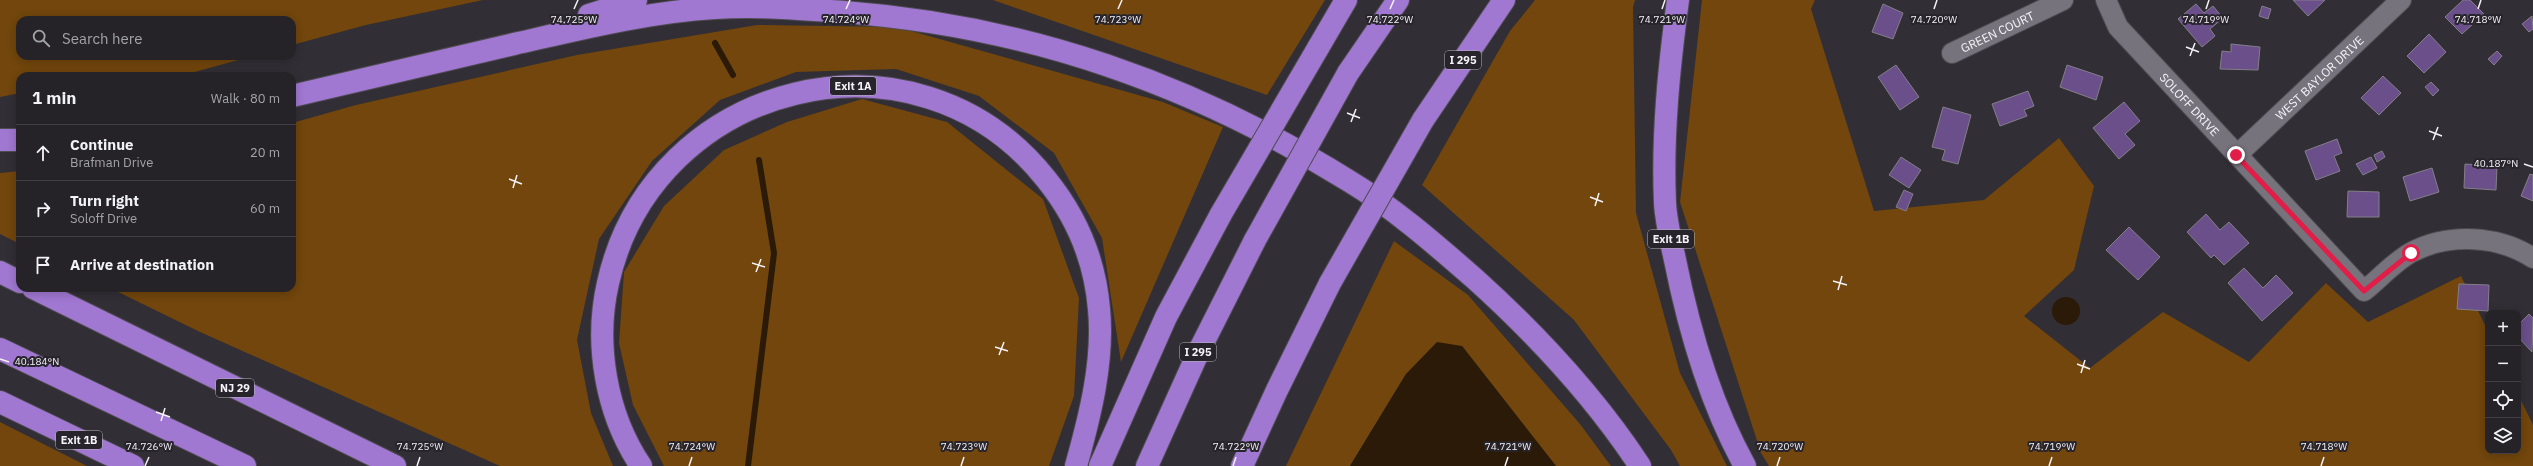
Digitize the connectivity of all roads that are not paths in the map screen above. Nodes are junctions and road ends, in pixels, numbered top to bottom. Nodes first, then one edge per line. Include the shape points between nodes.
1 (636, 0) edge
2 (1346, 0) edge
3 (1398, 0) edge
4 (1504, 0) edge
5 (1678, 0) edge
6 (2063, 0) edge
7 (2106, 0) edge
8 (2401, 0) edge
9 (1952, 53) dead end
10 (417, 66) junction
11 (296, 95) edge
12 (0, 140) edge
13 (16, 140) edge
14 (2236, 155) junction
15 (2533, 258) edge
16 (0, 272) edge
17 (16, 280) edge
18 (41, 292) edge
19 (0, 349) edge
20 (0, 402) edge
21 (639, 463) edge
22 (133, 466) edge
23 (245, 466) edge
24 (395, 466) edge
25 (1076, 466) edge
26 (1100, 466) edge
27 (1147, 466) edge
28 (1242, 466) edge
29 (1640, 466) edge
30 (1745, 466) edge

1 - 10 highway via 512,40
2 - 26 highway, bridge via 1221,214 1166,317
3 - 27 highway, I 295, bridge via 1348,73 1255,240 1198,353
4 - 28 highway, I 295, bridge via 1423,120 1330,283 1276,390
5 - 30 highway, Exit 1B via 1669,67 1665,135 1669,233 1680,288 1695,341 1713,394
6 - 9 street, GREEN COURT
7 - 14 street, SOLOFF DRIVE via 2118,27
8 - 14 street, WEST BAYLOR DRIVE
10 - 11 highway
10 - 29 highway via 646,15 760,6 893,16 962,26 1031,41 1098,60 1212,106 1352,182 1438,247 1540,341 1593,400
12 - 13 highway
14 - 15 street, SOLOFF DRIVE via 2364,291 2411,253 2457,239 2504,244
16 - 17 highway
18 - 24 highway, NJ 29
19 - 23 highway
20 - 22 highway, Exit 1B
21 - 25 highway, Exit 1A via 612,405 605,372 602,336 604,300 611,268 624,235 644,197 665,169 692,144 722,122 791,93 811,89 874,86 943,101 979,118 1007,138 1032,162 1069,210 1084,242 1093,271 1100,310 1095,383

